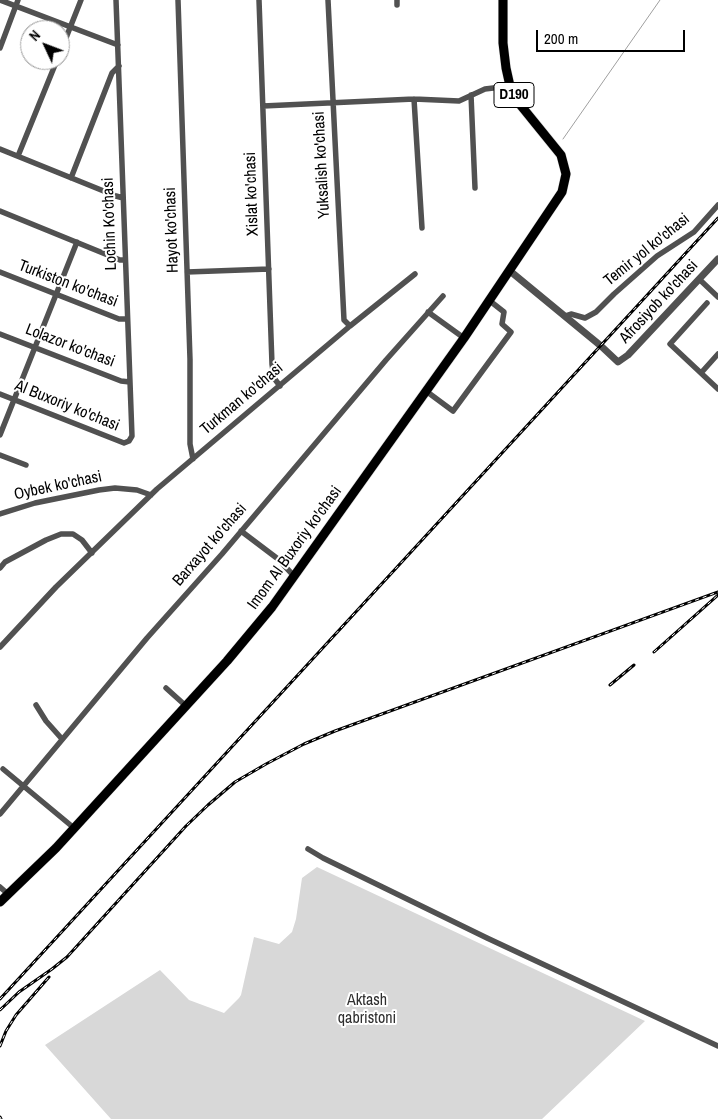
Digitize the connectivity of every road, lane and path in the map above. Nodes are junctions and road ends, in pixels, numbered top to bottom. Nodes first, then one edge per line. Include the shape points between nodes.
1 (0, 0) edge
2 (81, 0) edge
3 (116, 0) edge
4 (178, 0) edge
5 (259, 0) edge
6 (328, 0) edge
7 (503, 0) edge
8 (17, 3) edge
9 (53, 20) edge
10 (70, 28) joint
11 (118, 45) junction
12 (0, 48) edge
13 (119, 66) junction
14 (53, 70) edge
15 (510, 86) junction
16 (471, 95) junction
17 (414, 99) junction
18 (332, 102) junction
19 (263, 106) junction
20 (0, 150) edge
21 (18, 156) junction
22 (71, 178) junction
23 (475, 188) dead end
24 (123, 198) junction
25 (718, 205) edge
26 (0, 211) edge
27 (422, 228) dead end
28 (77, 242) junction
29 (718, 259) edge
30 (125, 260) junction
31 (268, 269) junction
32 (0, 272) edge
33 (187, 272) junction
34 (510, 272) junction
35 (415, 274) dead end
36 (699, 280) junction
37 (56, 294) junction
38 (443, 296) dead end
39 (718, 297) edge
40 (490, 301) junction
41 (707, 303) dead end
42 (428, 312) junction
43 (565, 316) junction
44 (127, 319) junction
45 (350, 326) junction
46 (0, 334) edge
47 (464, 338) junction
48 (35, 347) junction
49 (718, 354) edge
50 (701, 373) junction
51 (130, 382) junction
52 (280, 386) junction
53 (718, 389) edge
54 (426, 391) junction
55 (0, 394) edge
56 (14, 400) junction
57 (0, 435) edge
58 (124, 443) joint
59 (0, 455) edge
60 (193, 459) junction
61 (26, 465) dead end
62 (151, 495) junction
63 (0, 514) edge
64 (241, 531) junction
65 (92, 553) junction
66 (0, 568) edge
67 (294, 576) junction
68 (0, 648) edge
69 (166, 688) dead end
70 (36, 705) dead end
71 (186, 706) junction
72 (62, 739) junction
73 (3, 769) dead end
74 (24, 786) junction
75 (0, 814) edge
76 (74, 828) junction
77 (308, 849) dead end
78 (0, 887) edge
79 (8, 894) junction
80 (0, 902) edge
81 (718, 1046) edge

1 - 8 street
2 - 10 street
3 - 11 street, Lochin Ko'chasi
4 - 33 street, Hayot ko'chasi
5 - 19 street, Xislat ko'chasi
6 - 18 street, Yuksalish ko'chasi
7 - 15 main road, D190 via 503,43
8 - 9 street
8 - 12 street
10 - 11 street
11 - 13 street, Lochin Ko'chasi
13 - 22 street via 112,73
13 - 24 street, Lochin Ko'chasi
14 - 21 street
15 - 16 street via 485,89
15 - 34 main road, Imom Al Buxoriy ko'chasi / D190 via 518,102 561,155 566,174 562,192
16 - 17 street via 459,101
16 - 23 street
17 - 18 street
17 - 27 street
18 - 19 street
18 - 45 street, Yuksalish ko'chasi via 344,320
19 - 31 street, Xislat ko'chasi
20 - 21 street
21 - 22 street
22 - 24 street
24 - 30 street, Lochin Ko'chasi
25 - 43 street, Temir yol ko'chasi via 694,232 657,256 596,312 585,318 571,314
26 - 28 street
28 - 30 street
28 - 37 street
29 - 36 street, Afrosiyob ko'chasi
30 - 44 street, Lochin Ko'chasi
31 - 33 street
31 - 52 street, Xislat ko'chasi via 272,364 274,378
32 - 37 street, Turkiston ko'chasi
33 - 60 street, Hayot ko'chasi via 190,444
34 - 40 main road, Imom Al Buxoriy ko'chasi
34 - 43 street
35 - 45 street, Turkman ko'chasi
36 - 39 street
36 - 43 street, Afrosiyob ko'chasi via 618,362
37 - 44 street, Turkiston ko'chasi via 119,319
37 - 48 street
38 - 42 street, Barxayot ko'chasi
40 - 47 main road, Imom Al Buxoriy ko'chasi
40 - 54 street via 504,312 502,324 511,332 453,412
41 - 50 street via 670,344
42 - 47 street
42 - 64 street, Barxayot ko'chasi
44 - 51 street, Lochin Ko'chasi
45 - 52 street, Turkman ko'chasi
46 - 48 street, Lolazor ko'chasi
47 - 54 main road, Imom Al Buxoriy ko'chasi
48 - 51 street, Lolazor ko'chasi
48 - 56 street
49 - 50 street
50 - 53 street
51 - 58 street, Lochin Ko'chasi via 132,436
52 - 60 street, Turkman ko'chasi
54 - 67 main road, Imom Al Buxoriy ko'chasi
55 - 56 street, Al Buxoriy ko'chasi
56 - 57 street
56 - 58 street, Al Buxoriy ko'chasi
59 - 61 street
60 - 62 street, Turkman ko'chasi
62 - 63 street, Oybek ko'chasi via 137,490 99,490
62 - 65 street, Turkman ko'chasi
64 - 67 street via 278,559
64 - 72 street, Barxayot ko'chasi
65 - 66 street via 73,534 61,534 5,562
65 - 68 street, Turkman ko'chasi
67 - 71 main road, Imom Al Buxoriy ko'chasi via 272,608
69 - 71 street
70 - 72 street
71 - 76 main road, Imom Al Buxoriy ko'chasi
72 - 74 street, Barxayot ko'chasi
73 - 74 street
74 - 75 street, Barxayot ko'chasi
74 - 76 street
76 - 79 main road, Imom Al Buxoriy ko'chasi
77 - 81 street via 487,938
78 - 79 street
79 - 80 main road, Imom Al Buxoriy ko'chasi

